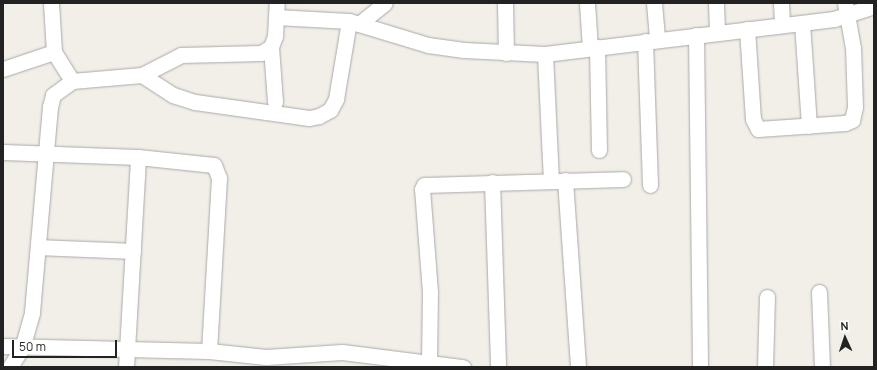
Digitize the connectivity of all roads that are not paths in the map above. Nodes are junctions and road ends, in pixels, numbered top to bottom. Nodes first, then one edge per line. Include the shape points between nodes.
1 (51, 3) edge
2 (384, 3) edge
3 (504, 3) edge
4 (587, 3) edge
5 (654, 3) edge
6 (716, 3) edge
7 (781, 3) edge
8 (874, 6) edge
9 (846, 9) edge
10 (277, 10) edge
11 (354, 23) junction
12 (802, 23) junction
13 (782, 25) junction
14 (747, 29) junction
15 (717, 33) junction
16 (696, 35) junction
17 (651, 40) junction
18 (271, 47) junction
19 (593, 47) junction
20 (54, 52) junction
21 (506, 53) junction
22 (545, 54) junction
23 (3, 69) edge
24 (142, 75) junction
25 (72, 81) junction
26 (275, 102) dead end
27 (808, 126) junction
28 (599, 150) dead end
29 (3, 152) edge
30 (46, 152) junction
31 (138, 157) junction
32 (623, 178) dead end
33 (558, 180) junction
34 (492, 182) junction
35 (650, 186) dead end
36 (38, 247) junction
37 (133, 251) junction
38 (819, 292) dead end
39 (767, 297) dead end
40 (3, 346) edge
41 (22, 348) junction
42 (127, 350) junction
43 (209, 351) junction
44 (429, 363) junction
45 (10, 367) edge
46 (126, 367) edge
47 (463, 367) edge
48 (498, 367) edge
49 (578, 367) edge
50 (700, 367) edge
51 (765, 367) edge
52 (822, 367) edge

1 - 20 street
2 - 11 street
3 - 21 street
4 - 19 street
5 - 17 street
6 - 15 street
7 - 13 street
8 - 9 street
9 - 12 street
9 - 27 street via 853,48 855,114 845,123
10 - 11 street
10 - 18 street
11 - 21 street via 428,45
11 - 24 street via 336,99 330,110 319,116 309,118 195,102 173,95
12 - 13 street
12 - 27 street
13 - 14 street
14 - 15 street
14 - 27 street via 754,125 763,131
15 - 16 street
16 - 17 street
16 - 50 street
17 - 19 street
17 - 35 street
18 - 24 street via 250,56 181,55
18 - 26 street
19 - 22 street
19 - 28 street
20 - 23 street
20 - 25 street
21 - 22 street
22 - 33 street
24 - 25 street
25 - 30 street via 54,95
29 - 30 street
30 - 31 street
30 - 36 street
31 - 37 street
31 - 43 street via 207,162 218,170
32 - 33 street
33 - 34 street
33 - 49 street
34 - 44 street via 430,184 422,189 430,292
34 - 48 street
36 - 37 street
36 - 41 street via 32,312
37 - 42 street
38 - 52 street
39 - 51 street
40 - 41 street
41 - 42 street
41 - 45 street
42 - 43 street
42 - 46 street
43 - 44 street via 266,357 342,352
44 - 47 street

